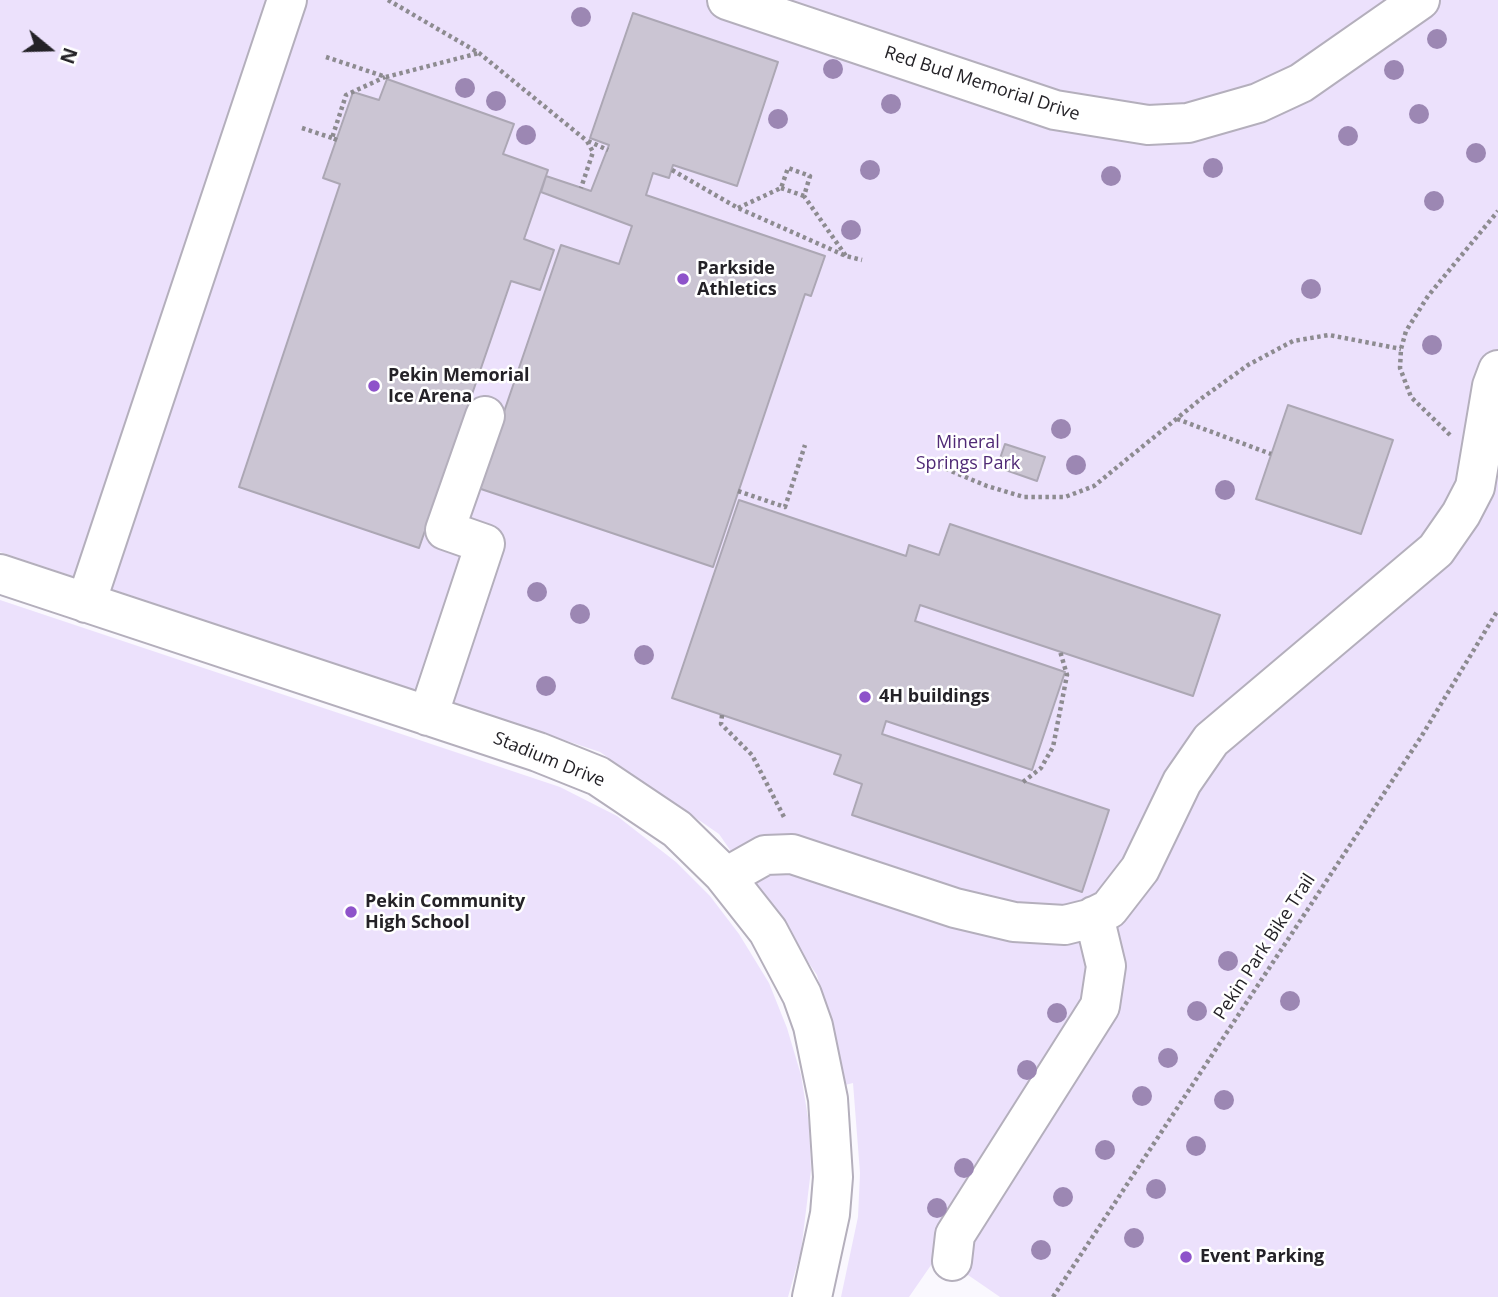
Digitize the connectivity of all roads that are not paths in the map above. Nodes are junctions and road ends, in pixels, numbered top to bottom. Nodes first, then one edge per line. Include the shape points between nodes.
1 (286, 0) edge
2 (727, 0) edge
3 (1420, 0) edge
4 (1498, 370) edge
5 (485, 416) dead end
6 (0, 574) edge
7 (86, 603) junction
8 (429, 716) junction
9 (726, 877) junction
10 (1094, 916) junction
11 (952, 1261) dead end
12 (812, 1297) edge

1 - 7 street
2 - 3 street, Red Bud Memorial Drive via 1055,110 1148,125 1188,123 1258,103 1301,83
4 - 10 street via 1475,487 1436,550 1211,740 1182,782 1126,891 1109,909
5 - 8 street via 445,530 485,544
6 - 7 street, Stadium Drive
7 - 8 street, Stadium Drive
8 - 9 street, Stadium Drive via 598,776 677,829
9 - 10 street via 765,855 792,854 955,908 1013,922 1065,925
9 - 12 street, Stadium Drive via 768,931 803,995 821,1063 833,1177 826,1240
10 - 11 street via 1106,966 1100,1006 956,1235

